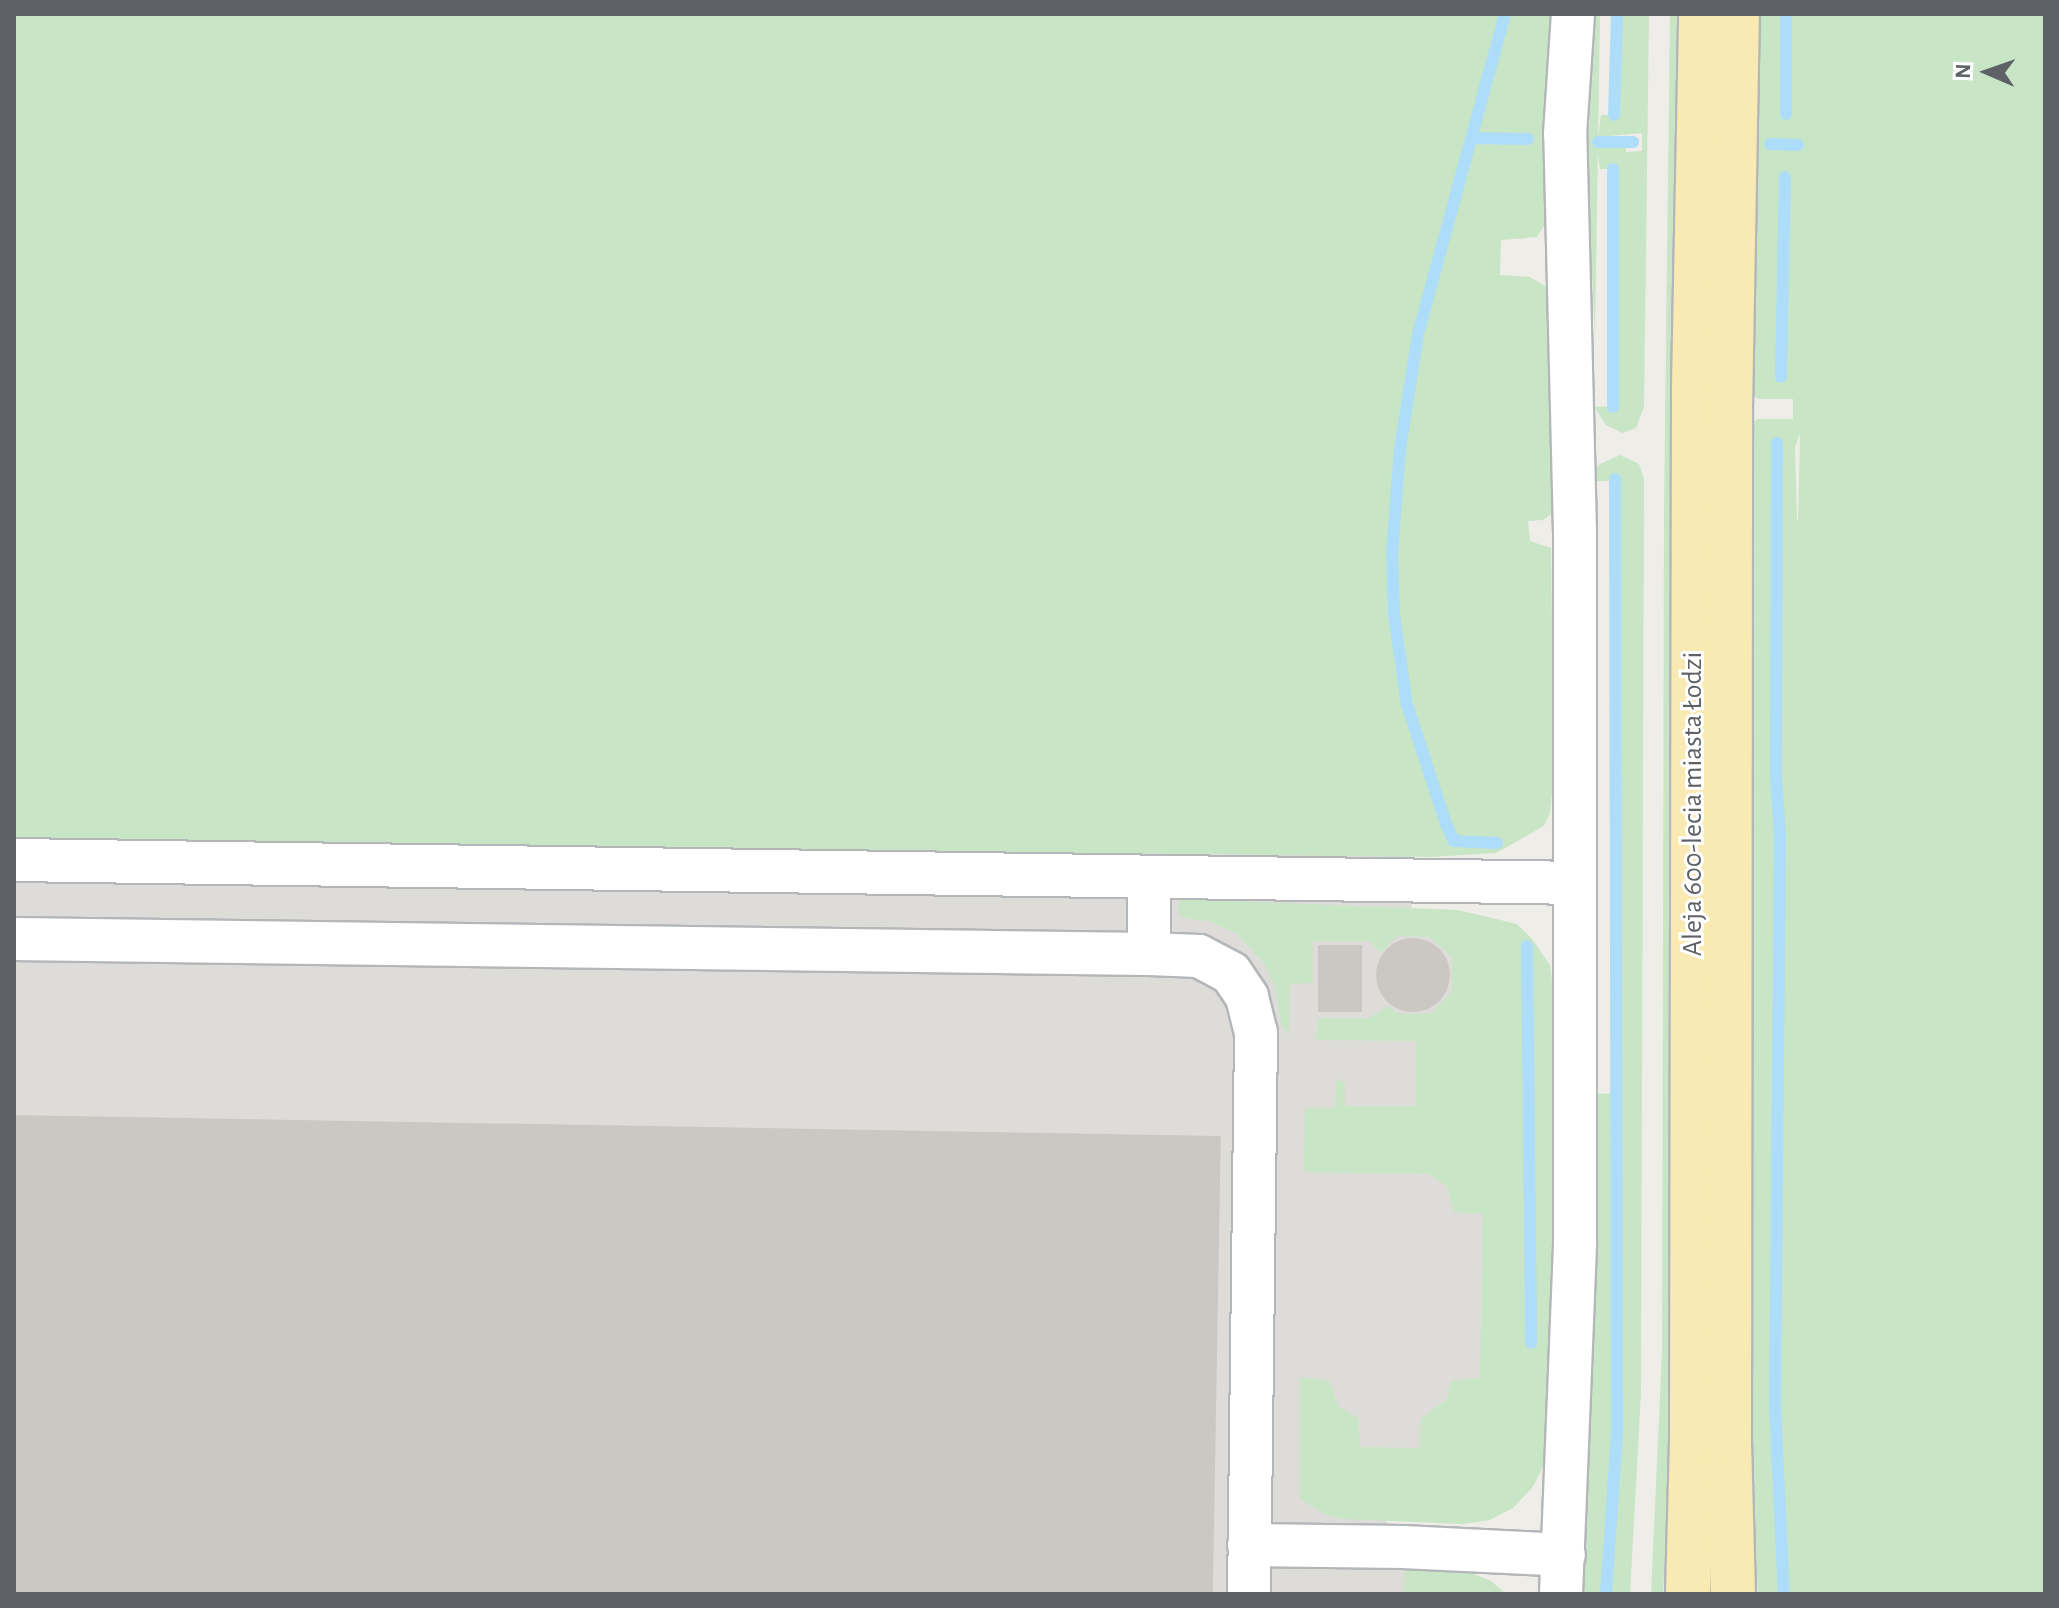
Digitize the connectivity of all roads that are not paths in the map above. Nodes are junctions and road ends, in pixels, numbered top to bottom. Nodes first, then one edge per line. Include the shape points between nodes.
1 (1573, 14) edge
2 (1701, 14) edge
3 (1737, 14) edge
4 (14, 860) edge
5 (1149, 877) junction
6 (1575, 883) junction
7 (14, 939) edge
8 (1149, 954) junction
9 (1249, 1545) junction
10 (1562, 1575) edge
11 (1249, 1594) edge
12 (1688, 1594) edge
13 (1733, 1594) edge

1 - 6 street via 1565,134 1573,413
2 - 12 main road, Aleja 600-lecia miasta Łodzi
3 - 13 main road, Aleja 600-lecia miasta Łodzi via 1730,409
4 - 5 street
5 - 6 street
5 - 8 street
6 - 10 street via 1574,1306
7 - 8 street
8 - 9 street via 1199,956 1231,973 1247,997 1256,1033
9 - 10 street via 1418,1547
9 - 11 street

